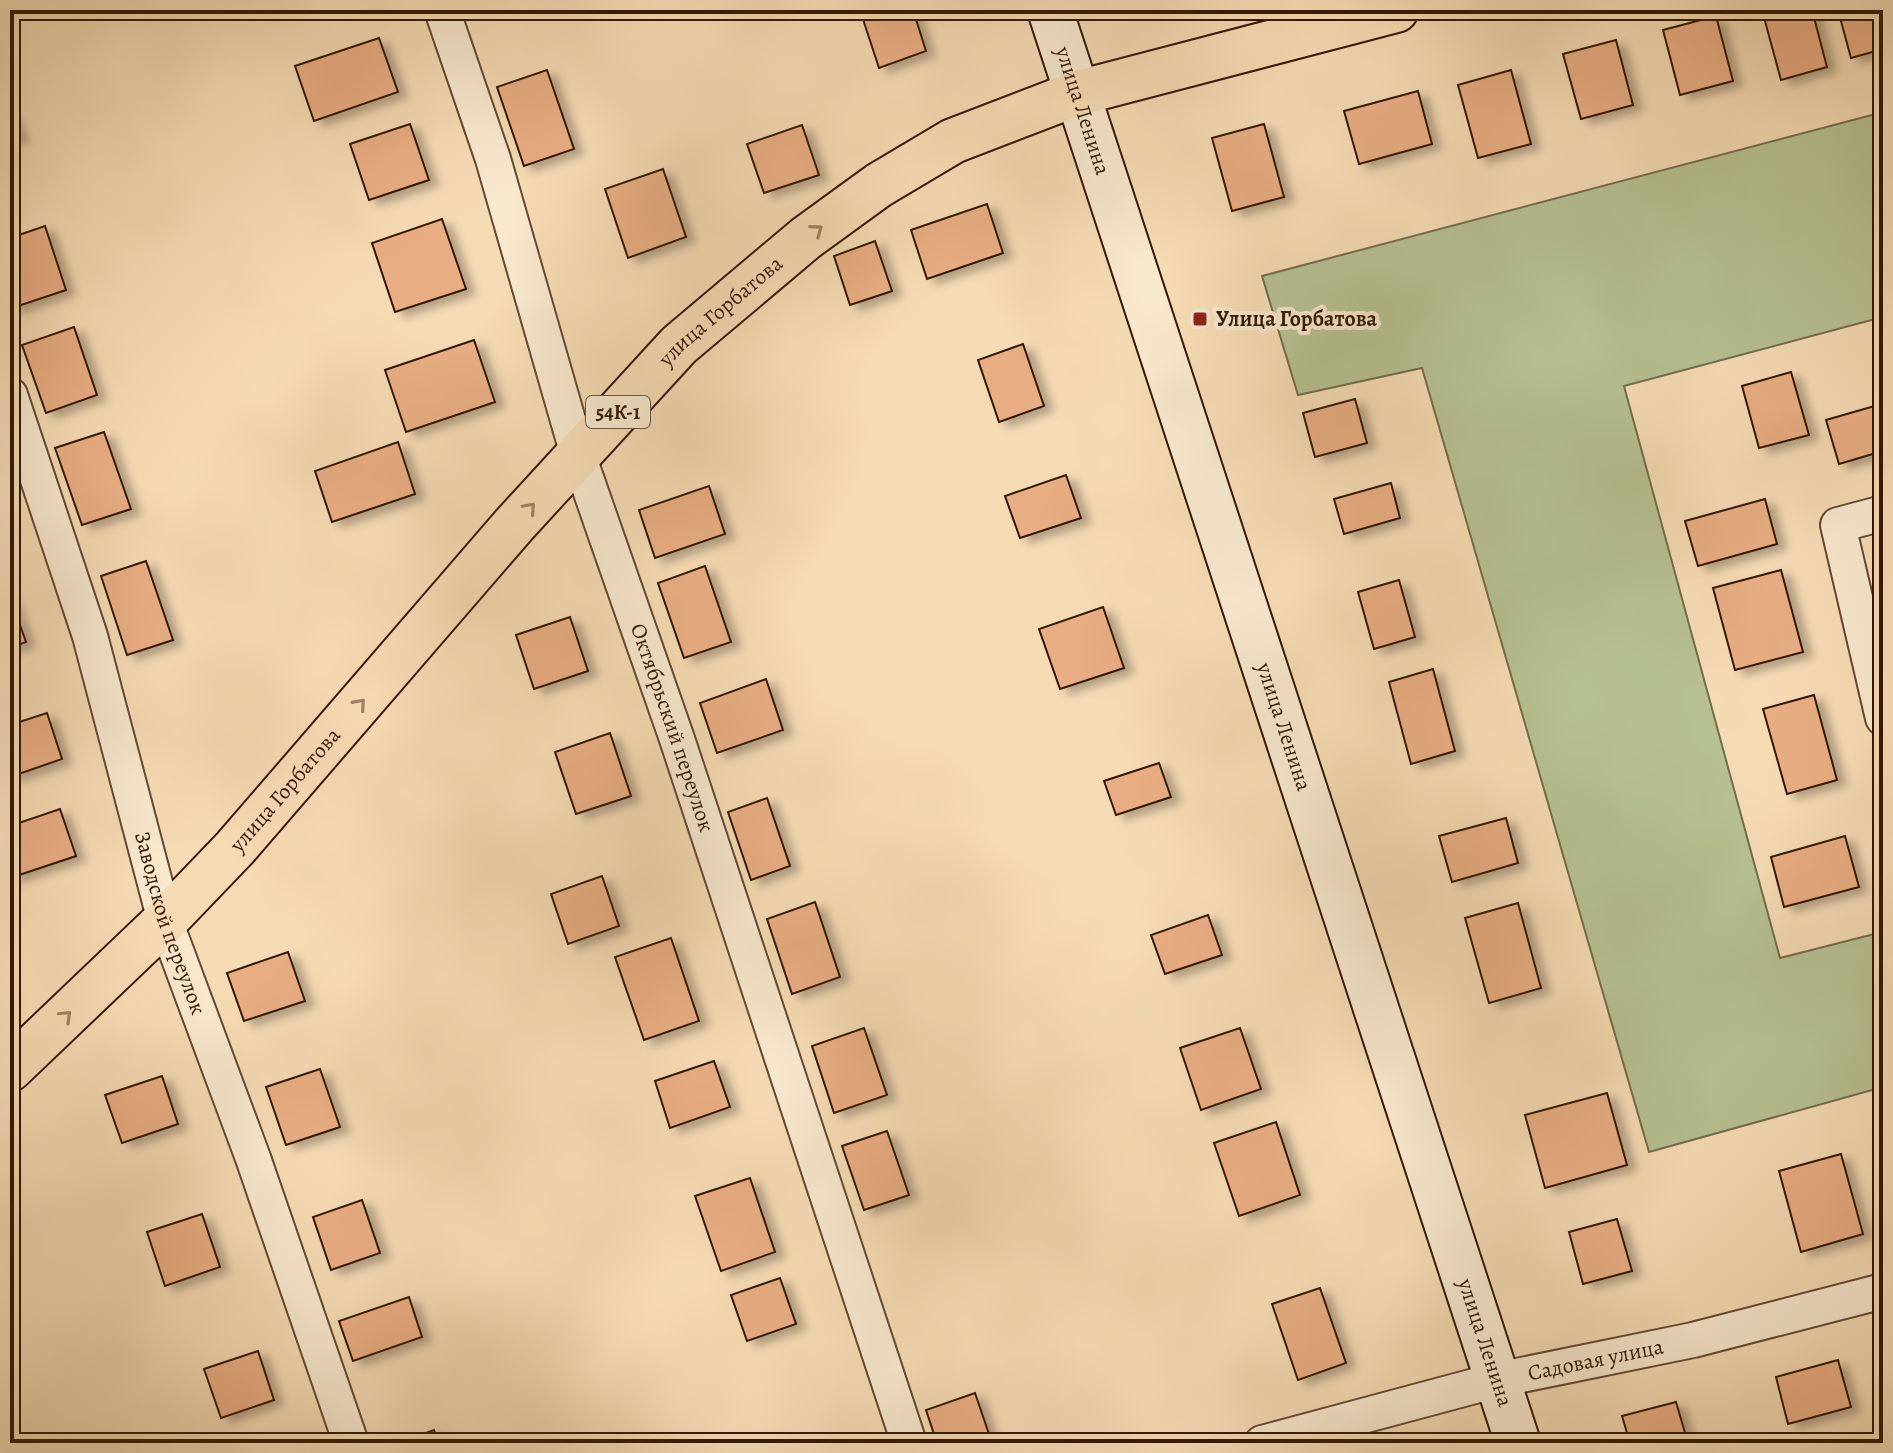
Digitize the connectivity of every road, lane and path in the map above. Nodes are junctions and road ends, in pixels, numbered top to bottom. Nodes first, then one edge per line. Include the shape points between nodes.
1 (442, 10) edge
2 (1050, 10) edge
3 (1396, 10) edge
4 (1078, 93) junction
5 (10, 395) edge
6 (578, 455) junction
7 (1883, 513) edge
8 (1883, 718) edge
9 (165, 921) junction
10 (10, 1069) edge
11 (1883, 1291) edge
12 (1497, 1380) junction
13 (351, 1443) edge
14 (909, 1443) edge
15 (1262, 1443) edge
16 (1518, 1443) edge

1 - 6 street, Октябрьский переулок via 493,159
2 - 4 main road, улица Ленина
3 - 4 main road, улица Горбатова / 54К-1
6 -> 4 main road, улица Горбатова / 54К-1 via 679,345 806,238 879,185 953,141
4 - 12 main road, улица Ленина
5 - 9 street, Заводской переулок via 90,636
9 -> 6 main road, улица Горбатова / 54К-1
6 - 14 street, Октябрьский переулок
7 - 8 street via 1838,525
10 -> 9 main road, улица Горбатова / 54К-1
9 - 13 street, Заводской переулок
11 - 12 street, Садовая улица via 1693,1340
12 - 15 street, Садовая улица
12 - 16 main road, улица Ленина

